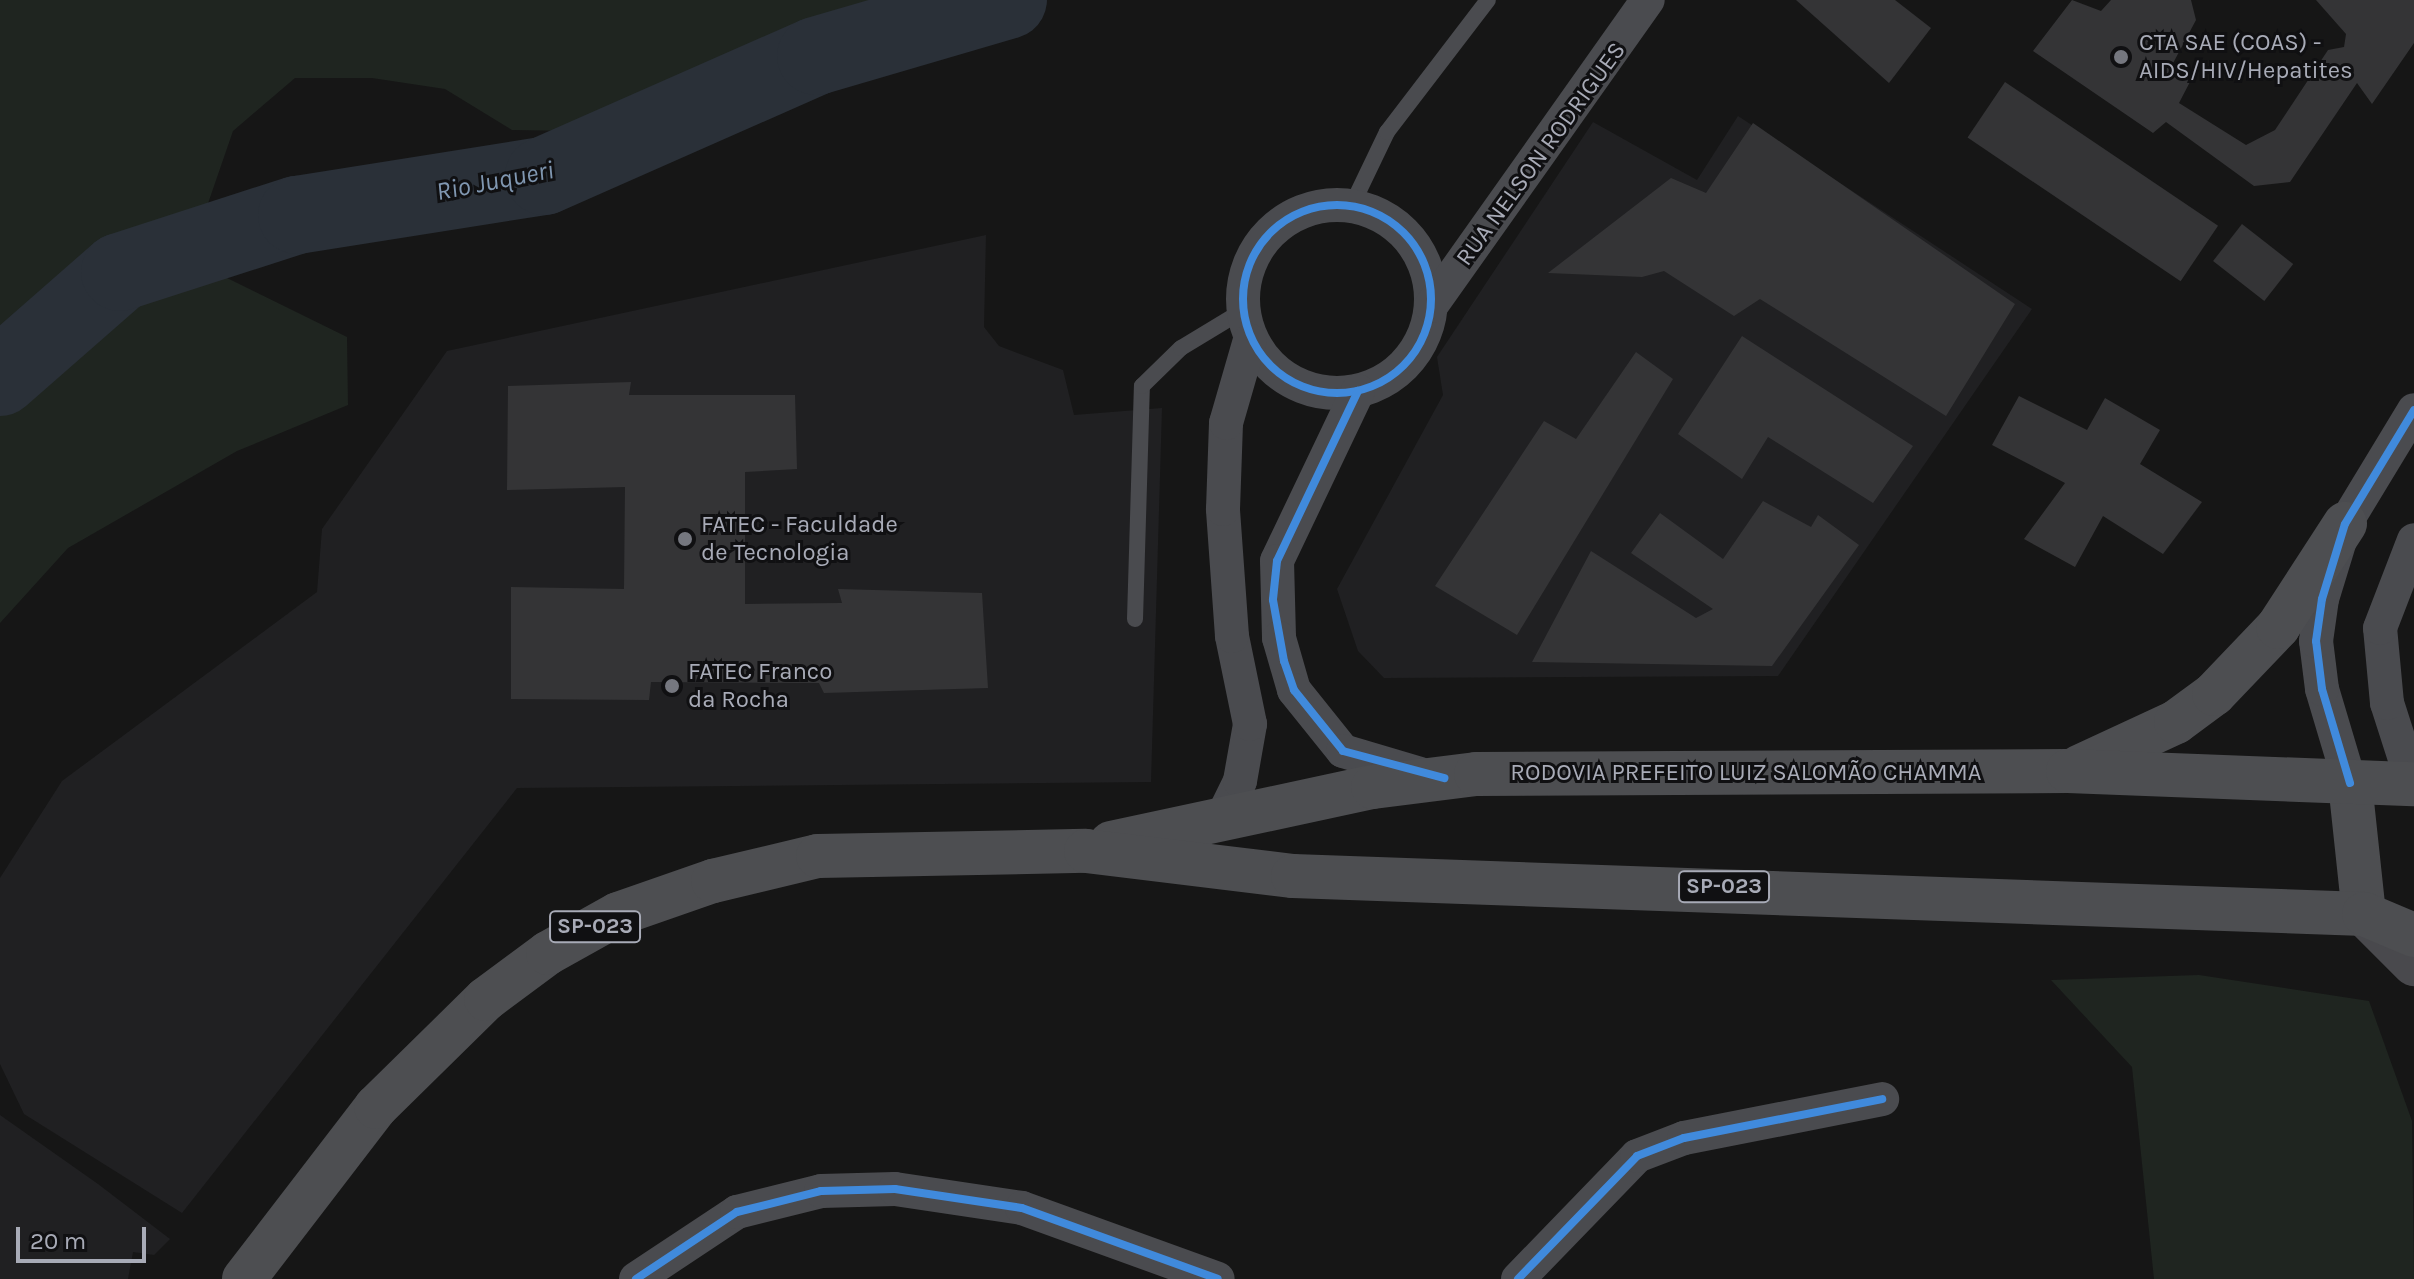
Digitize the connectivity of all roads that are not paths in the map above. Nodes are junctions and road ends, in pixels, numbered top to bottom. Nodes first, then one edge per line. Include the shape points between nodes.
1 (1488, 0) edge
2 (1648, 0) edge
3 (1352, 205) junction
4 (1431, 306) junction
5 (1246, 326) junction
6 (1358, 391) junction
7 (2414, 410) edge
8 (2345, 524) junction
9 (2414, 540) edge
10 (1135, 619) dead end
11 (2068, 771) junction
12 (1444, 778) junction
13 (2350, 783) junction
14 (2413, 784) edge
15 (1221, 820) junction
16 (1086, 851) junction
17 (2364, 914) junction
18 (2414, 935) edge
19 (2414, 964) edge
20 (1882, 1099) dead end
21 (244, 1279) edge
22 (636, 1279) edge
23 (1218, 1279) edge
24 (1518, 1279) edge

1 - 3 lane via 1387,132
2 - 4 street, RUA NELSON RODRIGUES
3 - 4 street via 1408,235 1425,262
3 - 5 street via 1320,205 1269,232 1243,282
4 - 6 street via 1413,356 1386,380
5 - 6 street via 1294,384 1325,393
5 - 10 lane via 1181,348 1142,386
5 - 15 street via 1226,423 1223,509 1232,636 1250,724 1240,781
6 - 12 street via 1277,561 1273,600 1284,661 1294,690 1343,751
7 - 8 street
8 - 11 main road via 2278,627 2214,694 2162,729
8 - 13 street via 2316,641
9 - 14 street via 2380,628 2387,703
11 - 12 main road, RODOVIA PREFEITO LUIZ SALOMÃO CHAMMA / SP-023
11 - 13 main road, RODOVIA PREFEITO LUIZ SALOMÃO CHAMMA / SP-023
12 - 15 main road, RODOVIA PREFEITO LUIZ SALOMÃO CHAMMA / SP-023
13 - 14 main road, RODOVIA PREFEITO LUIZ SALOMÃO CHAMMA / SP-023
13 - 17 main road
15 - 16 main road, RODOVIA PREFEITO LUIZ SALOMÃO CHAMMA / SP-023
16 - 17 main road, RODOVIA PREFEITO LUIZ SALOMÃO CHAMMA / SP-023 via 1293,876
16 - 21 main road, RODOVIA PREFEITO LUIZ SALOMÃO CHAMMA / SP-023 via 818,856 713,881 618,914 548,953 438,1045 376,1107
17 - 18 main road, RODOVIA PREFEITO LUIZ SALOMÃO CHAMMA / SP-023
17 - 19 street
20 - 24 street via 1730,1127 1637,1156
22 - 23 street via 737,1212 821,1191 895,1189 1022,1208

